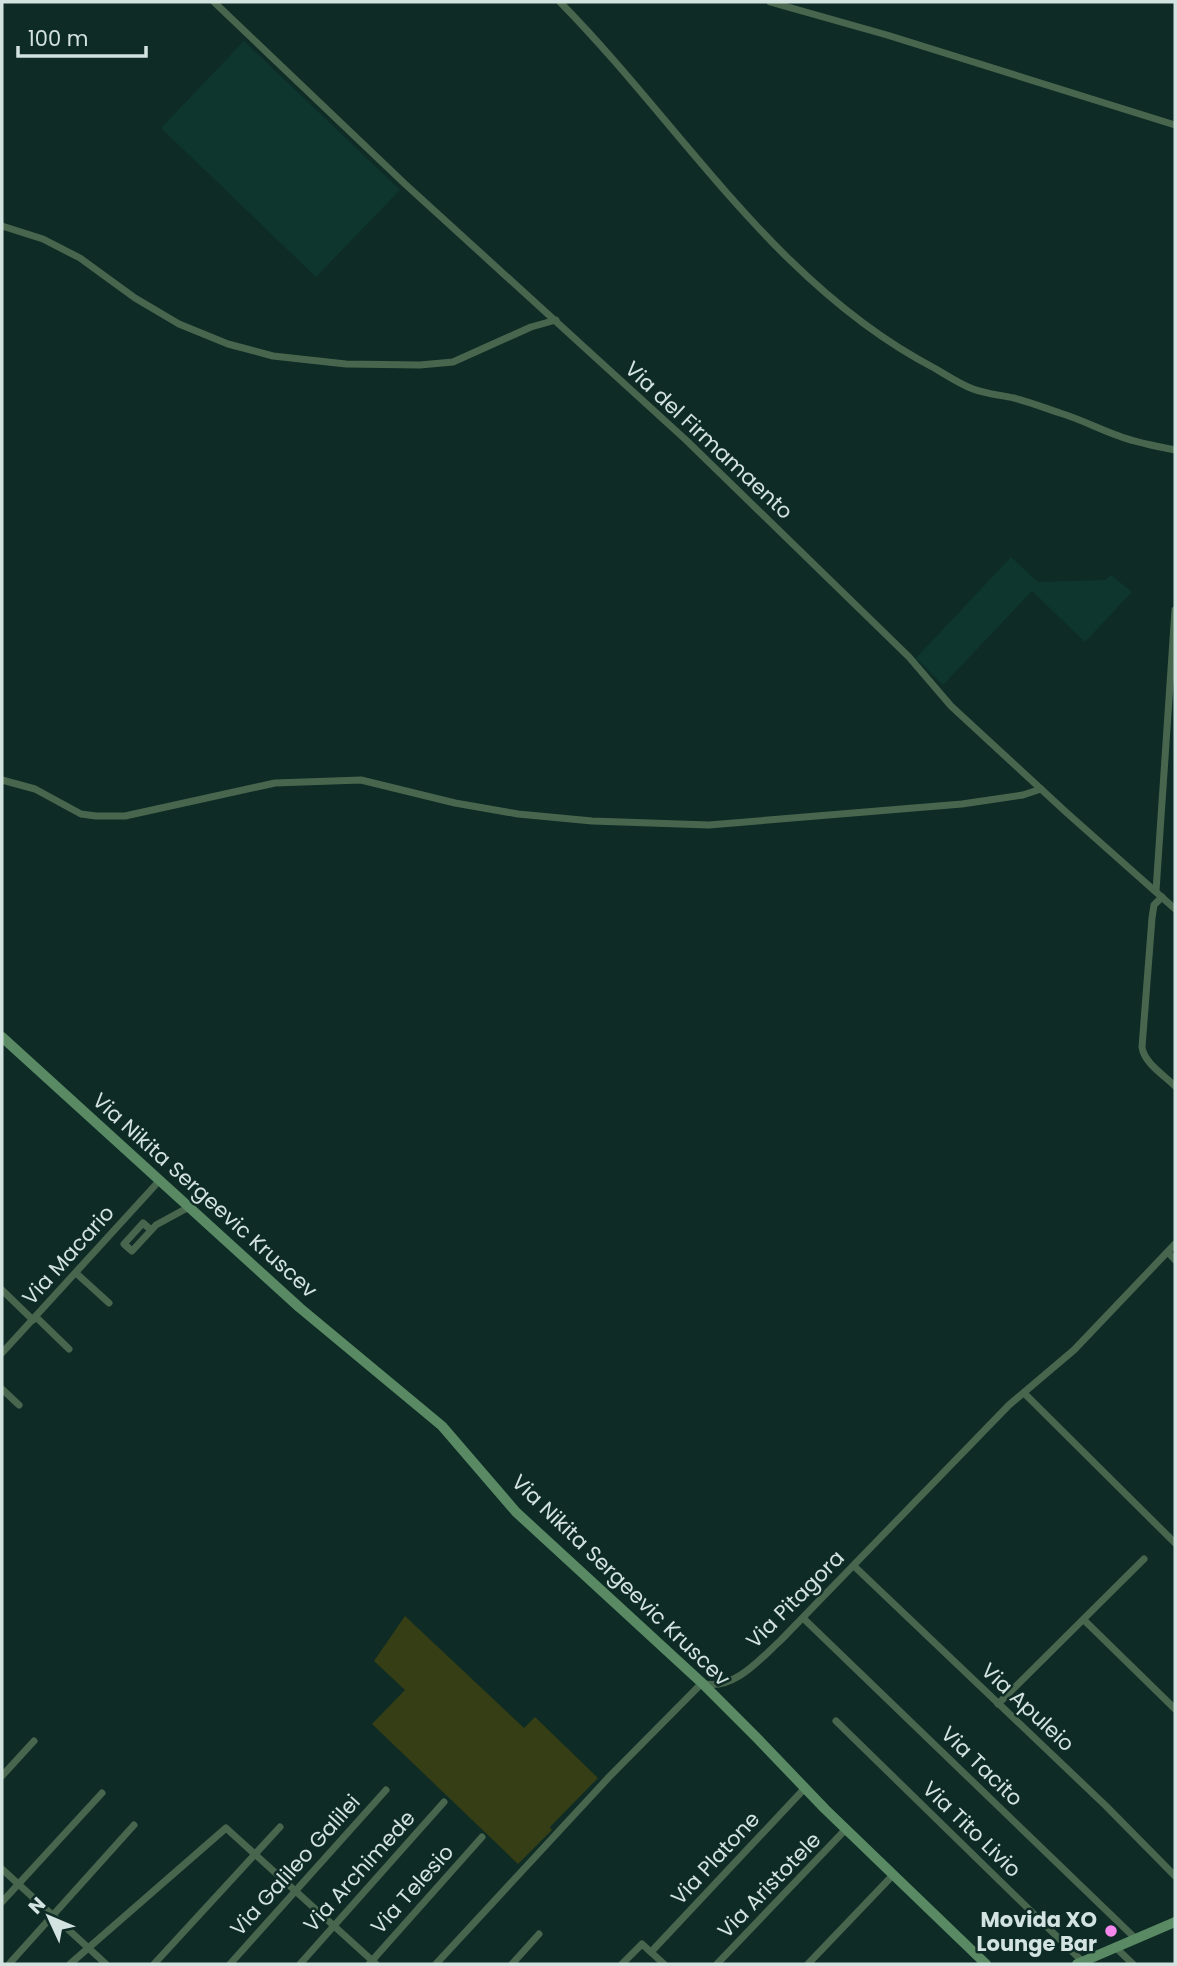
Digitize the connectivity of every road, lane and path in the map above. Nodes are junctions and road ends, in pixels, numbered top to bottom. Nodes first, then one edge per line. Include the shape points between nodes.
1 (214, 2) edge
2 (560, 2) edge
3 (770, 2) edge
4 (1175, 125) edge
5 (2, 226) edge
6 (556, 320) junction
7 (1175, 450) edge
8 (1175, 610) edge
9 (2, 780) edge
10 (1041, 789) junction
11 (1156, 891) junction
12 (1162, 897) junction
13 (1175, 909) edge
14 (2, 1037) edge
15 (1175, 1086) edge
16 (160, 1180) junction
17 (189, 1207) junction
18 (115, 1229) junction
19 (151, 1230) junction
20 (127, 1240) junction
21 (1175, 1244) edge
22 (1168, 1252) junction
23 (1175, 1259) edge
24 (76, 1273) junction
25 (2, 1290) edge
26 (108, 1303) dead end
27 (34, 1319) junction
28 (69, 1349) dead end
29 (2, 1353) edge
30 (2, 1389) edge
31 (1024, 1393) junction
32 (19, 1405) dead end
33 (1175, 1543) edge
34 (1144, 1559) dead end
35 (854, 1566) junction
36 (803, 1618) junction
37 (1084, 1620) junction
38 (702, 1683) junction
39 (998, 1704) junction
40 (1175, 1709) edge
41 (836, 1721) dead end
42 (34, 1741) dead end
43 (2, 1776) edge
44 (805, 1788) junction
45 (386, 1790) dead end
46 (102, 1793) dead end
47 (444, 1802) dead end
48 (134, 1825) dead end
49 (280, 1827) dead end
50 (846, 1829) junction
51 (482, 1837) dead end
52 (255, 1854) junction
53 (2, 1869) edge
54 (892, 1875) junction
55 (1175, 1876) edge
56 (18, 1884) junction
57 (296, 1891) junction
58 (2, 1902) edge
59 (52, 1915) junction
60 (1175, 1922) edge
61 (335, 1926) junction
62 (539, 1934) dead end
63 (1136, 1939) junction
64 (87, 1947) junction
65 (1115, 1947) junction
66 (651, 1952) junction
67 (372, 1963) edge
68 (1080, 1963) edge
69 (9, 1964) edge
70 (70, 1964) edge
71 (106, 1964) edge
72 (154, 1964) edge
73 (230, 1964) edge
74 (300, 1964) edge
75 (436, 1964) edge
76 (512, 1964) edge
77 (622, 1964) edge
78 (664, 1964) edge
79 (718, 1964) edge
80 (808, 1964) edge
81 (986, 1964) edge
82 (1133, 1964) edge

1 - 6 street, Via del Firmamaento
2 - 7 street via 737,205 874,334 972,388
3 - 4 street
5 - 6 street via 43,239 79,258 179,324 273,356 346,364 453,362
6 - 10 street, Via del Firmamaento via 695,449 909,657 951,706
8 - 11 street
9 - 10 street via 96,816 125,816 275,783 361,780 518,814 709,825 962,804
10 - 11 street, Via del Firmamaento
11 - 12 street, Via del Firmamaento
12 - 13 street, Via del Firmamaento
12 - 15 street via 1154,905 1152,918 1142,1047 1148,1060
14 - 16 main road, Via Nikita Sergeevic Kruscev
16 - 17 main road, Via Nikita Sergeevic Kruscev
16 - 18 street, Via Macario
17 - 19 street
17 - 38 main road, Via Nikita Sergeevic Kruscev via 300,1308 442,1426 523,1519
18 - 20 street
18 - 24 street, Via Macario
19 - 20 street via 143,1223
19 - 20 street via 132,1251 124,1244
21 - 22 street, Via Pitagora
22 - 23 street
22 - 31 street, Via Pitagora via 1074,1350
24 - 26 street
24 - 27 street, Via Macario
25 - 27 street
27 - 28 street
27 - 29 street, Via Macario
30 - 32 street
31 - 33 street
31 - 35 street, Via Pitagora
34 - 37 street
35 - 36 street, Via Pitagora
35 - 39 street, Via Apuleio
36 - 38 street, Via Pitagora via 750,1669 727,1682
36 - 63 street, Via Tacito
37 - 39 street
37 - 40 street
38 - 44 main road, Via Nikita Sergeevic Kruscev
38 - 75 street
39 - 55 street, Via Apuleio
41 - 68 street, Via Tito Livio
42 - 43 street
44 - 50 main road, Via Nikita Sergeevic Kruscev
44 - 66 street, Via Platone
45 - 57 street, Via Galileo Galilei
46 - 56 street
47 - 61 street, Via Archimede
48 - 59 street
49 - 52 street
50 - 54 main road, Via Nikita Sergeevic Kruscev
50 - 79 street, Via Aristotele
51 - 67 street, Via Telesio
52 - 57 street
52 - 64 street via 226,1828
52 - 72 street
53 - 56 street
54 - 80 street
54 - 81 main road, Via Nikita Sergeevic Kruscev
56 - 58 street
56 - 59 street
57 - 61 street
57 - 73 street, Via Galileo Galilei
59 - 64 street
59 - 69 street
60 - 63 main road
61 - 67 street
61 - 74 street, Via Archimede
62 - 76 street
63 - 65 main road
64 - 70 street
64 - 71 street
65 - 68 main road
65 - 82 street
66 - 77 street via 642,1944
66 - 78 street

